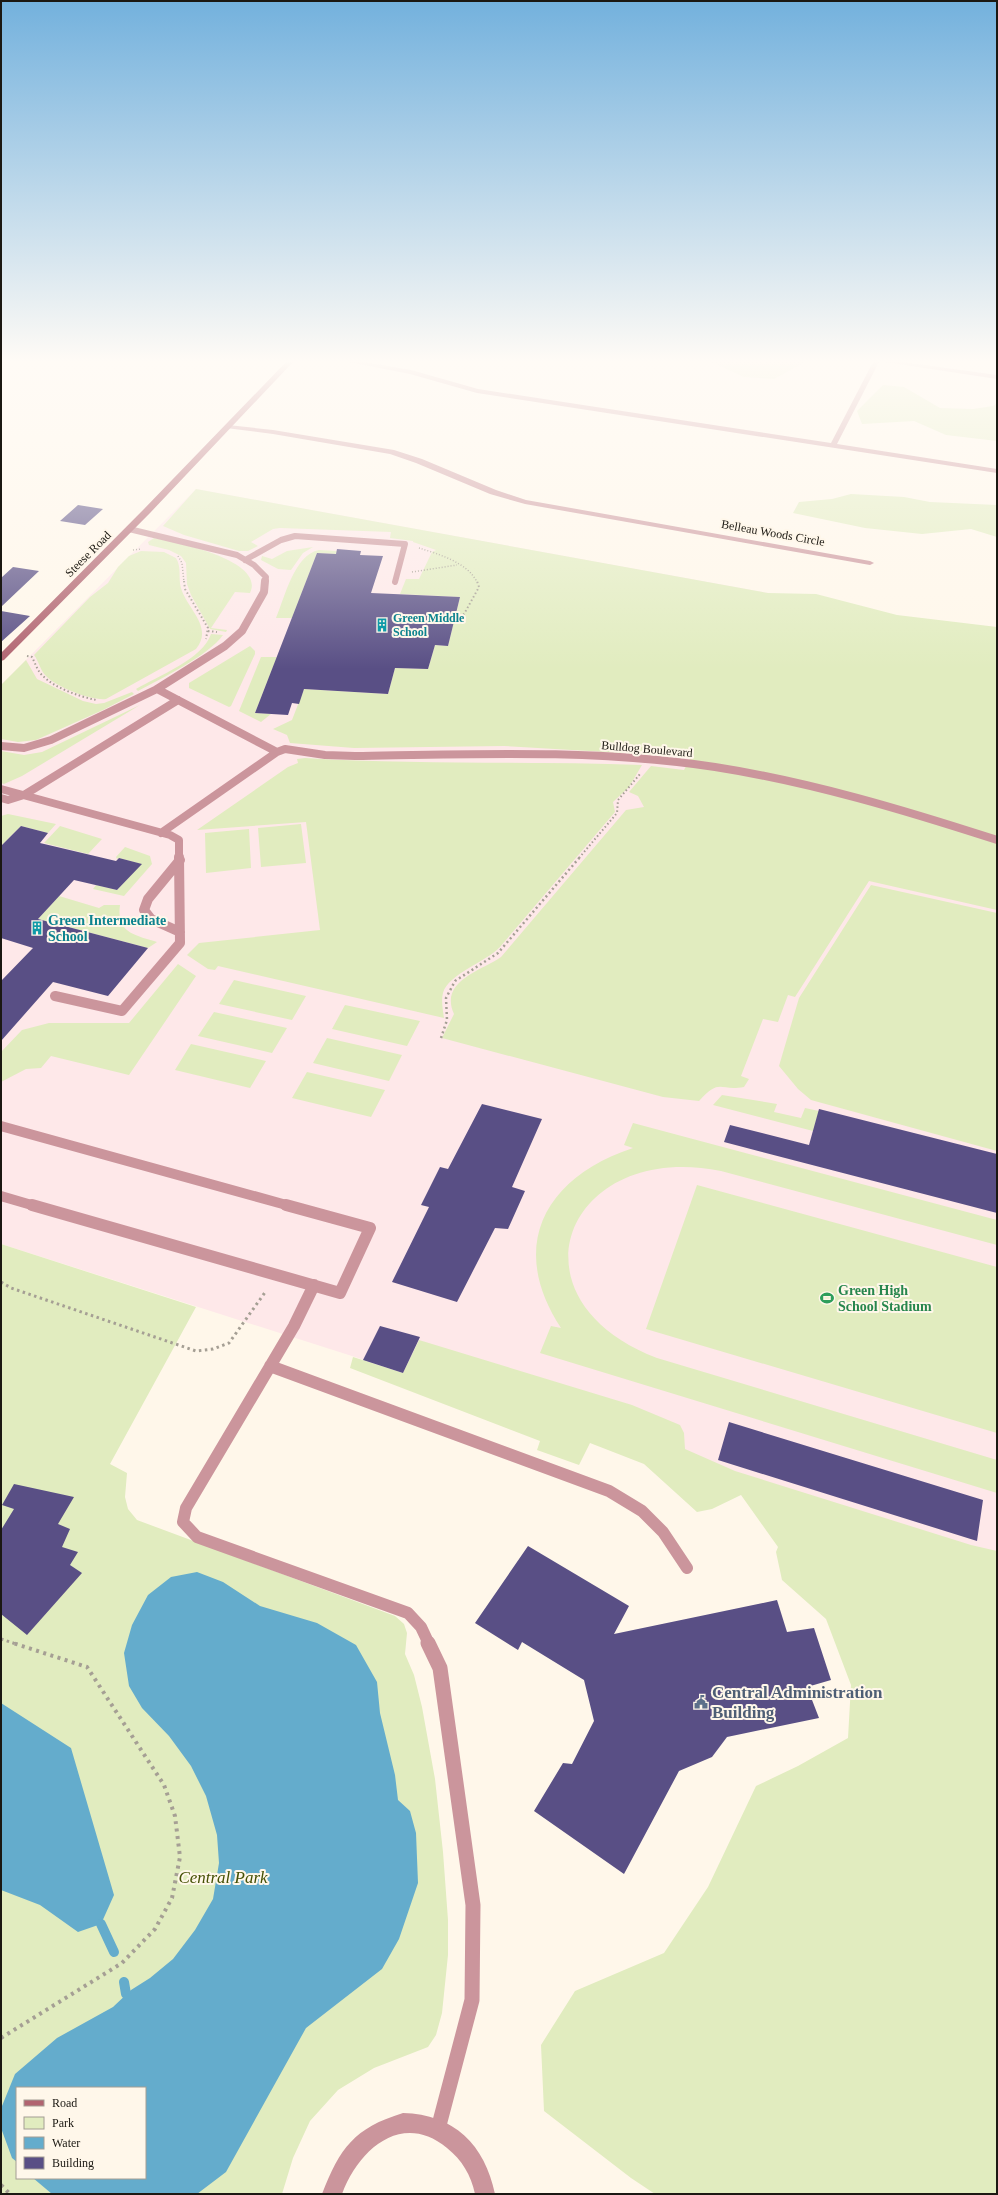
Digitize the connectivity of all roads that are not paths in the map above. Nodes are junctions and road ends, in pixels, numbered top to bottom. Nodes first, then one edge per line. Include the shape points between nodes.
1 (192, 464) edge
2 (428, 464) edge
3 (954, 464) edge
4 (997, 471) edge
5 (129, 529) junction
6 (245, 560) junction
7 (870, 563) dead end
8 (396, 579) road end
9 (1, 658) edge
10 (157, 689) junction
11 (178, 700) junction
12 (1, 746) edge
13 (277, 752) junction
14 (1, 789) edge
15 (20, 794) junction
16 (1, 798) edge
17 (161, 833) junction
18 (997, 840) edge
19 (180, 860) junction
20 (180, 932) junction
21 (56, 996) dead end
22 (1, 1126) edge
23 (1, 1196) edge
24 (314, 1285) junction
25 (270, 1366) junction
26 (687, 1568) dead end
27 (438, 2129) junction
28 (332, 2194) edge
29 (485, 2194) edge

1 - 5 street, Steese Road
2 - 7 street, Belleau Woods Circle via 493,492 525,502
3 - 4 street
5 - 6 lane via 237,555
5 - 9 street, Steese Road
6 - 8 lane via 281,540 295,536 405,544
6 - 10 lane via 266,577 264,592 242,631 225,646
10 - 11 lane
10 - 12 lane via 36,746
11 - 13 lane
11 - 15 lane
13 - 17 lane
13 - 18 lane, Bulldog Boulevard via 285,749 325,755 544,754 649,760 728,770 789,782 868,801
14 - 15 lane
15 - 16 lane via 8,800
15 - 17 lane
17 - 19 lane via 179,840
19 - 20 lane
19 - 20 lane via 148,899 144,910 152,919
20 - 21 lane via 180,943 122,1011
22 - 24 lane via 370,1228 340,1293
23 - 24 lane
24 - 25 lane
25 - 26 lane via 609,1491 642,1511 663,1532
25 - 27 lane via 186,1508 183,1522 197,1537 408,1613 421,1627 440,1668 473,1905 472,2000
27 - 28 street via 426,2124 400,2123 374,2133 353,2152 336,2179
27 - 29 street via 450,2134 469,2154 483,2182

